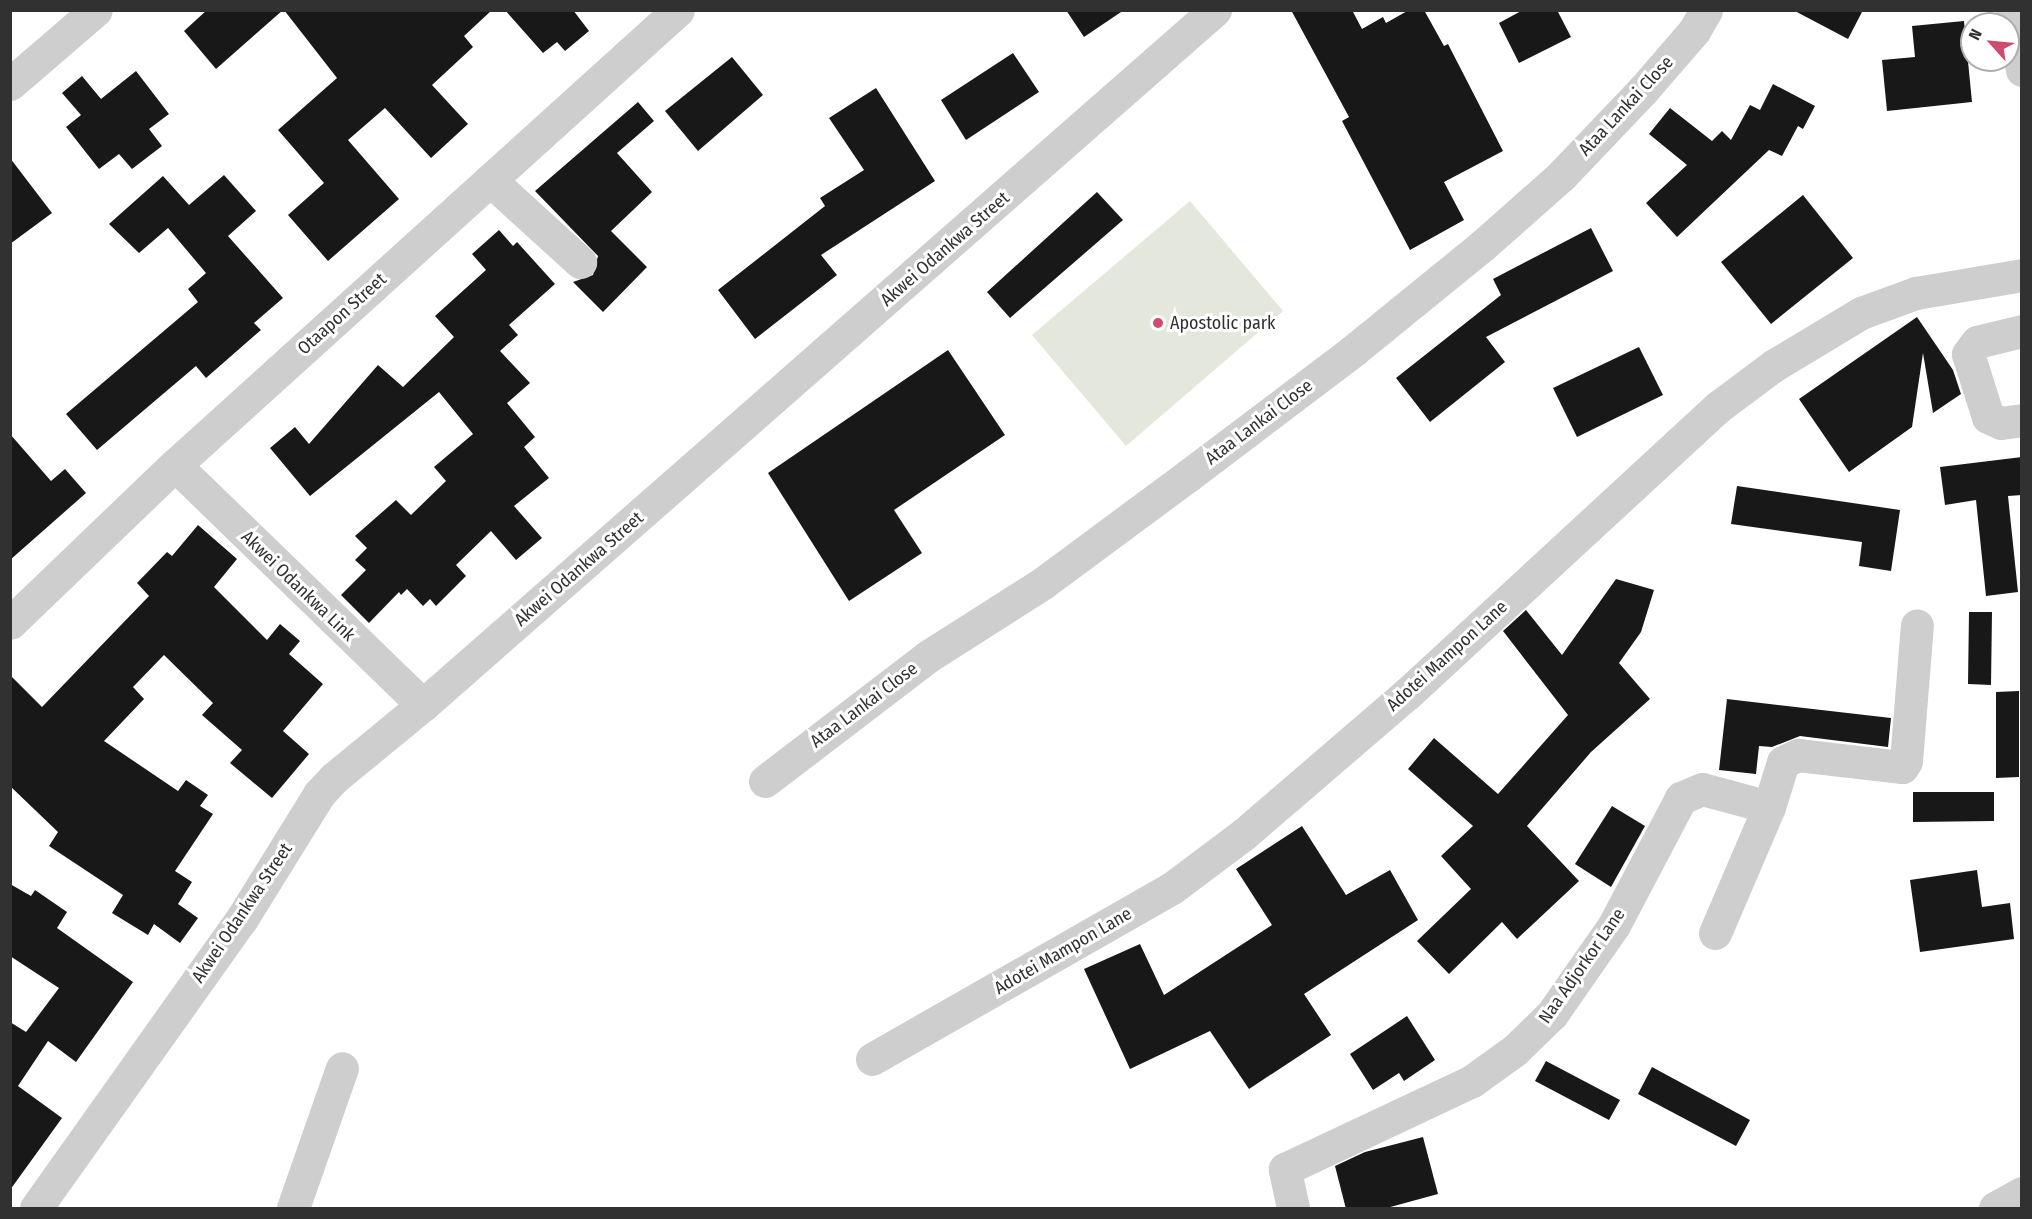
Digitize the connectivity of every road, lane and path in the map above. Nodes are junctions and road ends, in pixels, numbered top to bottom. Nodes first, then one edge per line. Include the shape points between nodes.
1 (96, 10) edge
2 (678, 10) edge
3 (1215, 10) edge
4 (1706, 10) edge
5 (2012, 10) edge
6 (2022, 70) edge
7 (10, 84) edge
8 (490, 180) junction
9 (580, 262) dead end
10 (2022, 275) edge
11 (2022, 331) edge
12 (2022, 420) edge
13 (175, 465) junction
14 (10, 623) edge
15 (1917, 625) dead end
16 (423, 705) junction
17 (765, 781) dead end
18 (1769, 807) junction
19 (1715, 933) dead end
20 (872, 1059) dead end
21 (342, 1068) dead end
22 (2022, 1193) edge
23 (36, 1209) edge
24 (293, 1209) edge
25 (1293, 1209) edge
26 (1995, 1209) edge

1 - 7 street
2 - 8 street, Otaapon Street
3 - 16 street, Akwei Odankwa Street
4 - 17 street, Ataa Lankai Close via 1679,48 1561,176 1437,283 1189,475 1043,583 927,657
5 - 6 street
8 - 9 street
8 - 13 street, Otaapon Street
10 - 20 street, Adotei Mampon Lane via 1916,293 1861,313 1773,366 1718,407 1407,694 1244,834 1172,888
11 - 12 street via 1977,342 1968,354 1988,417 2001,423
13 - 14 street, Otaapon Street
13 - 16 street, Akwei Odankwa Link
15 - 18 street via 1906,761 1902,767 1788,757
16 - 23 street, Akwei Odankwa Street via 319,794 241,920
18 - 19 street
18 - 25 street, Naa Adjorkor Lane via 1702,789 1681,798 1608,934 1552,1014 1515,1050 1472,1081 1286,1169
21 - 24 street
22 - 26 street

